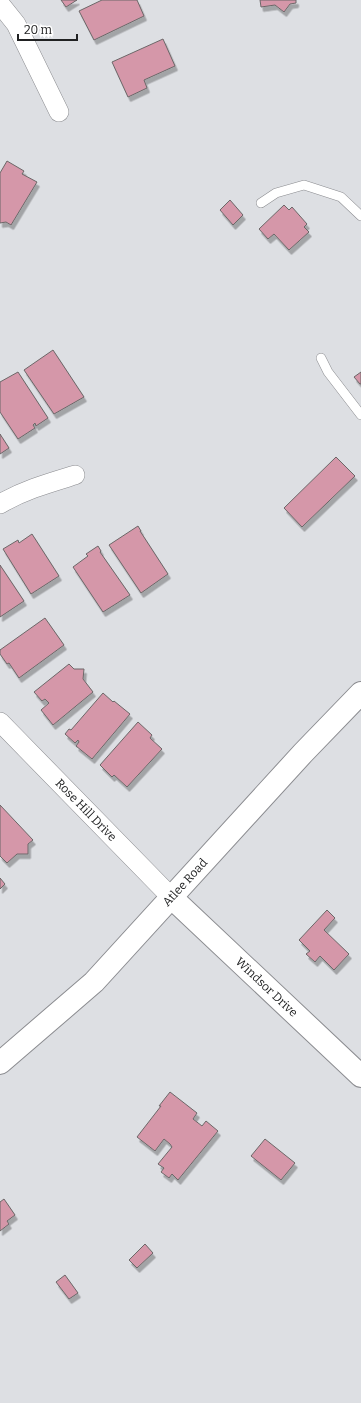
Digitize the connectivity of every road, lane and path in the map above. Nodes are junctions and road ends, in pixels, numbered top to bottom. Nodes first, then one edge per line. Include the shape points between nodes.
1 (0, 4) edge
2 (59, 112) dead end
3 (261, 203) dead end
4 (361, 216) edge
5 (321, 358) dead end
6 (361, 415) edge
7 (75, 475) dead end
8 (0, 504) edge
9 (361, 693) edge
10 (4, 733) edge
11 (172, 898) junction
12 (0, 1062) edge
13 (361, 1076) edge

1 - 2 street via 16,24
3 - 4 lane via 276,193 304,185 341,197
5 - 6 lane via 328,372
7 - 8 street via 30,489
9 - 11 main road, Atlee Road
10 - 11 street, Rose Hill Drive
11 - 12 main road, Atlee Road via 94,982
11 - 13 main road, Windsor Drive

